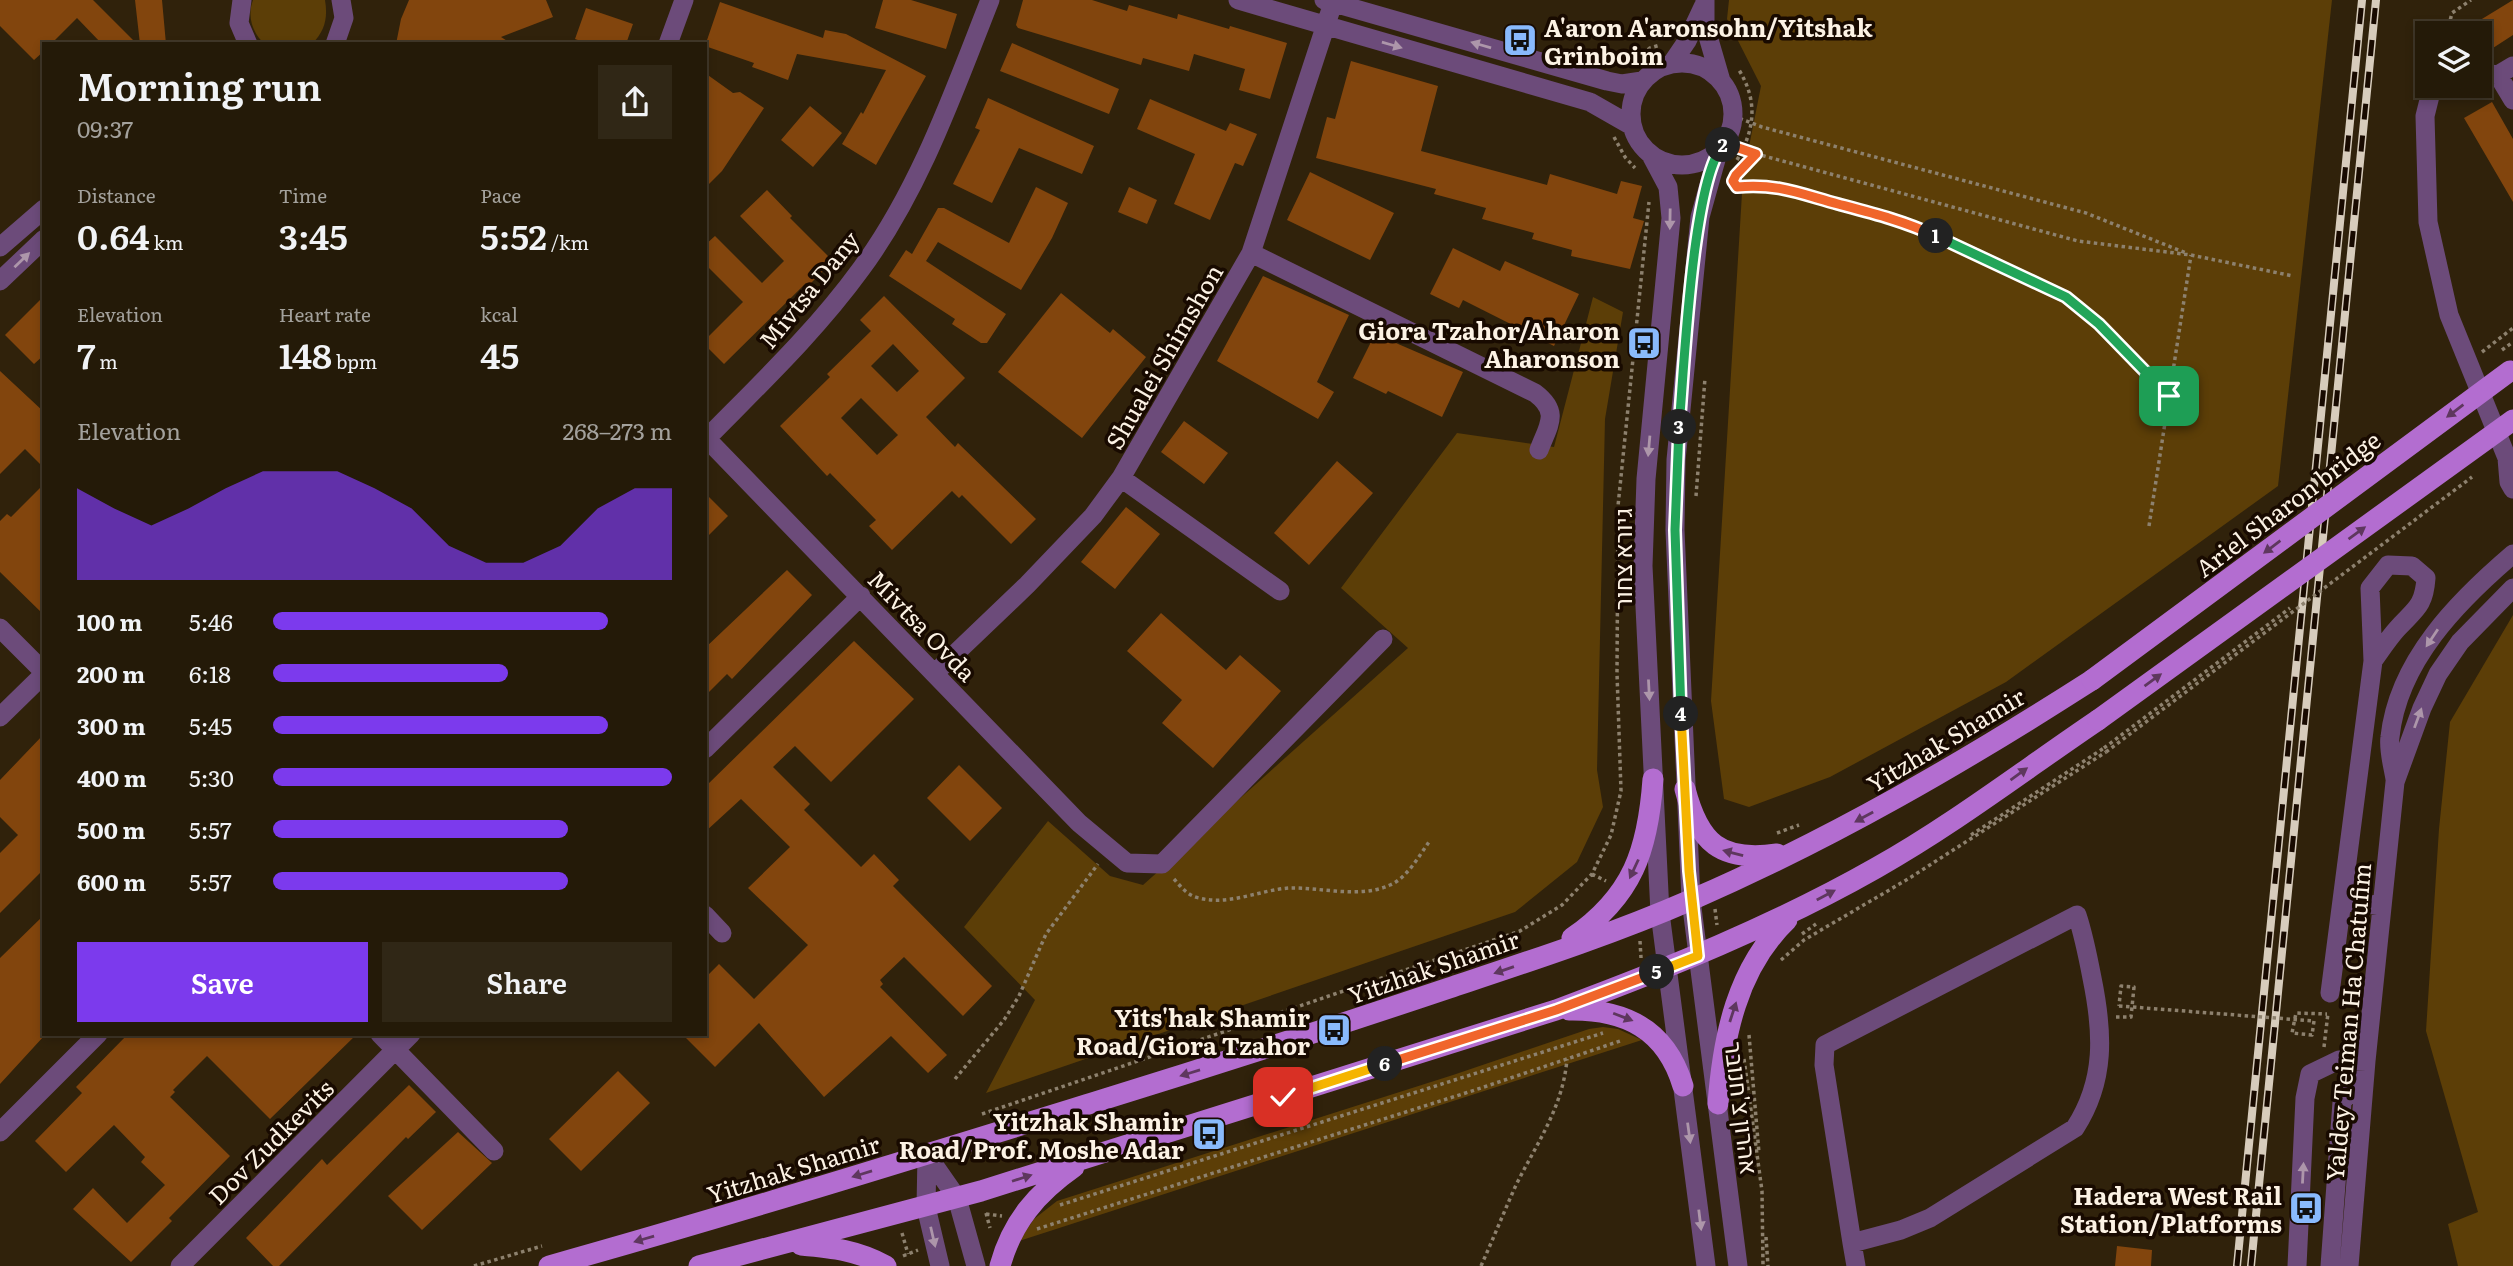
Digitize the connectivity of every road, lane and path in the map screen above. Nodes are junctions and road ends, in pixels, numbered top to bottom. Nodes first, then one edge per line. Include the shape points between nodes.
1 (242, 0) edge
2 (684, 0) edge
3 (990, 0) edge
4 (1238, 0) edge
5 (2471, 0) edge
6 (344, 1) edge
7 (1329, 1) edge
8 (1705, 2) edge
9 (2450, 21) edge
10 (1326, 26) junction
11 (342, 40) edge
12 (241, 41) edge
13 (669, 42) edge
14 (1672, 63) junction
15 (2497, 71) edge
16 (1721, 80) junction
17 (1642, 81) junction
18 (2430, 98) edge
19 (2513, 100) edge
20 (1610, 111) junction
21 (1733, 116) junction
22 (1632, 126) junction
23 (1722, 146) junction
24 (1756, 154) junction
25 (1651, 155) junction
26 (1636, 169) dead end
27 (1737, 187) junction
28 (1726, 189) dead end
29 (42, 211) edge
30 (42, 241) edge
31 (0, 247) edge
32 (1251, 253) junction
33 (2191, 255) junction
34 (2293, 276) dead end
35 (0, 281) edge
36 (2513, 328) edge
37 (2513, 342) edge
38 (2508, 363) edge
39 (2466, 364) junction
40 (1706, 367) dead end
41 (2169, 396) junction
42 (2513, 420) edge
43 (707, 437) edge
44 (707, 439) edge
45 (1539, 450) dead end
46 (2510, 461) edge
47 (2480, 471) dead end
48 (1121, 478) junction
49 (2513, 489) edge
50 (1696, 503) dead end
51 (2149, 526) dead end
52 (2513, 554) edge
53 (2513, 588) edge
54 (1280, 591) dead end
55 (2425, 595) junction
56 (861, 596) junction
57 (2464, 599) junction
58 (0, 628) edge
59 (1383, 639) dead end
60 (2374, 661) junction
61 (42, 671) edge
62 (936, 672) junction
63 (42, 675) edge
64 (2092, 680) joint
65 (0, 718) edge
66 (707, 747) edge
67 (2105, 750) junction
68 (1653, 779) junction
69 (2395, 782) junction
70 (1685, 789) junction
71 (1800, 825) dead end
72 (1769, 833) dead end
73 (1429, 842) dead end
74 (1107, 847) junction
75 (1800, 848) junction
76 (1161, 864) junction
77 (1592, 874) dead end
78 (1713, 890) junction
79 (1871, 893) dead end
80 (1691, 900) junction
81 (2342, 901) junction
82 (2382, 906) junction
83 (1797, 910) junction
84 (1660, 913) junction
85 (707, 917) edge
86 (1826, 918) dead end
87 (722, 933) dead end
88 (1719, 946) junction
89 (1698, 956) junction
90 (1543, 957) junction
91 (1778, 958) dead end
92 (1667, 968) junction
93 (1775, 968) dead end
94 (2330, 993) joint
95 (1556, 1010) junction
96 (2328, 1014) junction
97 (2131, 1017) dead end
98 (1640, 1025) junction
99 (1747, 1030) dead end
100 (96, 1036) edge
101 (382, 1036) edge
102 (409, 1036) edge
103 (394, 1051) junction
104 (1567, 1059) junction
105 (2366, 1067) junction
106 (2322, 1068) junction
107 (955, 1079) dead end
108 (1683, 1086) junction
109 (1718, 1104) junction
110 (970, 1118) dead end
111 (0, 1132) edge
112 (494, 1151) dead end
113 (1095, 1154) junction
114 (927, 1155) junction
115 (957, 1198) junction
116 (1059, 1206) dead end
117 (926, 1207) junction
118 (986, 1214) dead end
119 (1017, 1224) junction
120 (967, 1235) junction
121 (1852, 1242) junction
122 (553, 1243) dead end
123 (781, 1244) junction
124 (934, 1244) junction
125 (890, 1264) edge
126 (180, 1266) edge
127 (474, 1266) edge
128 (550, 1266) edge
129 (699, 1266) edge
130 (940, 1266) edge
131 (976, 1266) edge
132 (1000, 1266) edge
133 (1481, 1266) edge
134 (1706, 1266) edge
135 (1738, 1266) edge
136 (1765, 1266) edge
137 (1856, 1266) edge
138 (2297, 1266) edge
139 (2330, 1266) edge
140 (2349, 1266) edge

1 - 12 street
2 - 13 street
3 - 43 street, Mivtsa Dany via 910,191 862,268 805,338
4 - 10 street
5 - 9 path via 2452,13
6 - 11 street
7 - 10 street, Shualei Shimshon
17 -> 7 street via 1607,81
8 - 14 street
8 - 16 street via 1705,26
10 -> 20 street
10 - 32 street, Shualei Shimshon
14 - 16 street via 1699,65
14 - 17 street
15 - 19 street
16 - 21 street
17 - 22 street via 1632,103
18 - 39 street via 2425,116 2428,222 2449,315
20 - 22 street
20 - 26 path via 1615,142
21 - 23 street
21 - 33 path via 2086,213
22 - 25 street
23 - 24 path
23 - 25 street via 1700,161 1679,165
23 - 70 street via 1700,217 1676,460
24 - 27 path via 1736,175
24 - 33 path via 2078,241
25 -> 68 street, גיורא צחור via 1668,187 1671,218 1646,479 1643,566
27 - 28 path
27 - 41 path via 1792,189 1906,222 2032,280 2066,297 2099,324
29 - 31 street
35 -> 30 street
32 - 45 street via 1535,393 1548,403 1552,418
32 - 48 street, Shualei Shimshon
33 - 34 path
33 - 41 path
36 - 39 path
37 - 38 path
38 -> 64 main road, Ariel Sharon bridge, bridge
39 - 46 street
40 - 50 path
41 - 51 path
83 -> 42 main road, bridge via 1935,833
44 - 56 street, Mivtsa Ovda
46 - 49 street
47 - 67 path, bridge
48 - 54 street
48 - 62 street, Shualei Shimshon via 1093,516 1027,586
52 - 57 street, Yaldey Teiman Ha Chatufim
69 -> 53 street, Yaldey Teiman Ha Chatufim via 2438,674 2460,642
55 - 57 street via 2439,605
55 - 60 street
55 - 60 street via 2426,578 2412,566 2388,565 2370,589
56 - 62 street, Mivtsa Ovda
56 - 66 street
57 -> 69 street, Yaldey Teiman Ha Chatufim via 2434,632 2397,704 2389,739
58 - 61 street
59 - 76 street
60 - 81 street
62 - 74 street, Mivtsa Ovda
63 - 65 street
64 -> 75 main road, Yitzhak Shamir via 1923,784
67 - 79 path
67 - 93 path via 1908,879 1804,940
68 - 84 street, גיורא צחור
68 -> 90 main road via 1643,849 1621,894 1586,929
69 - 82 street, Yaldey Teiman Ha Chatufim
75 -> 70 main road via 1758,856 1718,848 1700,831
70 - 80 street
71 - 72 path
73 - 76 path via 1391,885 1362,891 1288,888 1200,899 1189,895
74 - 76 street, Mivtsa Ovda via 1127,863
74 - 107 path via 1046,934 1004,1020
75 - 78 main road, Yitzhak Shamir
77 - 110 path via 1562,905 1520,931
78 - 80 main road, Yitzhak Shamir
78 - 88 path
80 - 84 main road, Yitzhak Shamir
80 - 89 street
81 - 82 street
81 - 94 street
82 - 105 street, Yaldey Teiman Ha Chatufim
83 - 88 main road
109 -> 83 main road via 1724,1049 1738,998 1761,951
84 - 90 main road, Yitzhak Shamir
84 - 92 street, גיורא צחור
85 - 87 street
86 - 91 path
88 - 89 main road
89 - 92 main road
89 - 109 street, אהרון צ'חנובר
90 -> 114 main road, Yitzhak Shamir via 1279,1046
92 - 95 main road
92 - 108 street
94 - 96 path
95 -> 98 main road via 1613,1013
95 - 113 main road
96 - 97 path, bridge via 2296,1013 2292,1033 2312,1035 2314,1021 2119,1006 2121,986 2134,987
96 - 106 path
98 - 104 path via 1627,1038
98 - 108 main road via 1667,1054
98 - 116 path
99 - 136 path via 1744,1062 1762,1188
100 - 111 street
101 - 103 street
102 - 103 street, Dov Zudkevits
103 - 112 street
103 - 126 street, Dov Zudkevits
104 - 119 path via 1029,1232
104 - 133 path via 1562,1094
105 - 106 street via 2339,1059
105 - 139 street via 2342,1101
105 - 140 street, Yaldey Teiman Ha Chatufim
138 -> 106 street via 2305,1098 2310,1074
108 -> 134 street
109 - 135 street, אהרון צ'חנובר
115 -> 113 main road
113 - 119 main road via 1054,1182
114 - 115 street
114 - 117 street
114 -> 128 main road, Yitzhak Shamir
115 - 117 main road
115 - 120 street
117 - 123 main road
117 -> 124 street
118 - 119 path
119 - 120 path
119 - 132 main road
120 - 131 street
121 - 121 street via 1930,1218 2075,1128 2088,1108 2102,1045 2100,1016 2077,915 1825,1045 1824,1065
121 - 137 street
122 - 127 path
123 - 125 main road via 843,1248
123 - 129 main road
124 - 125 path
124 - 130 street

